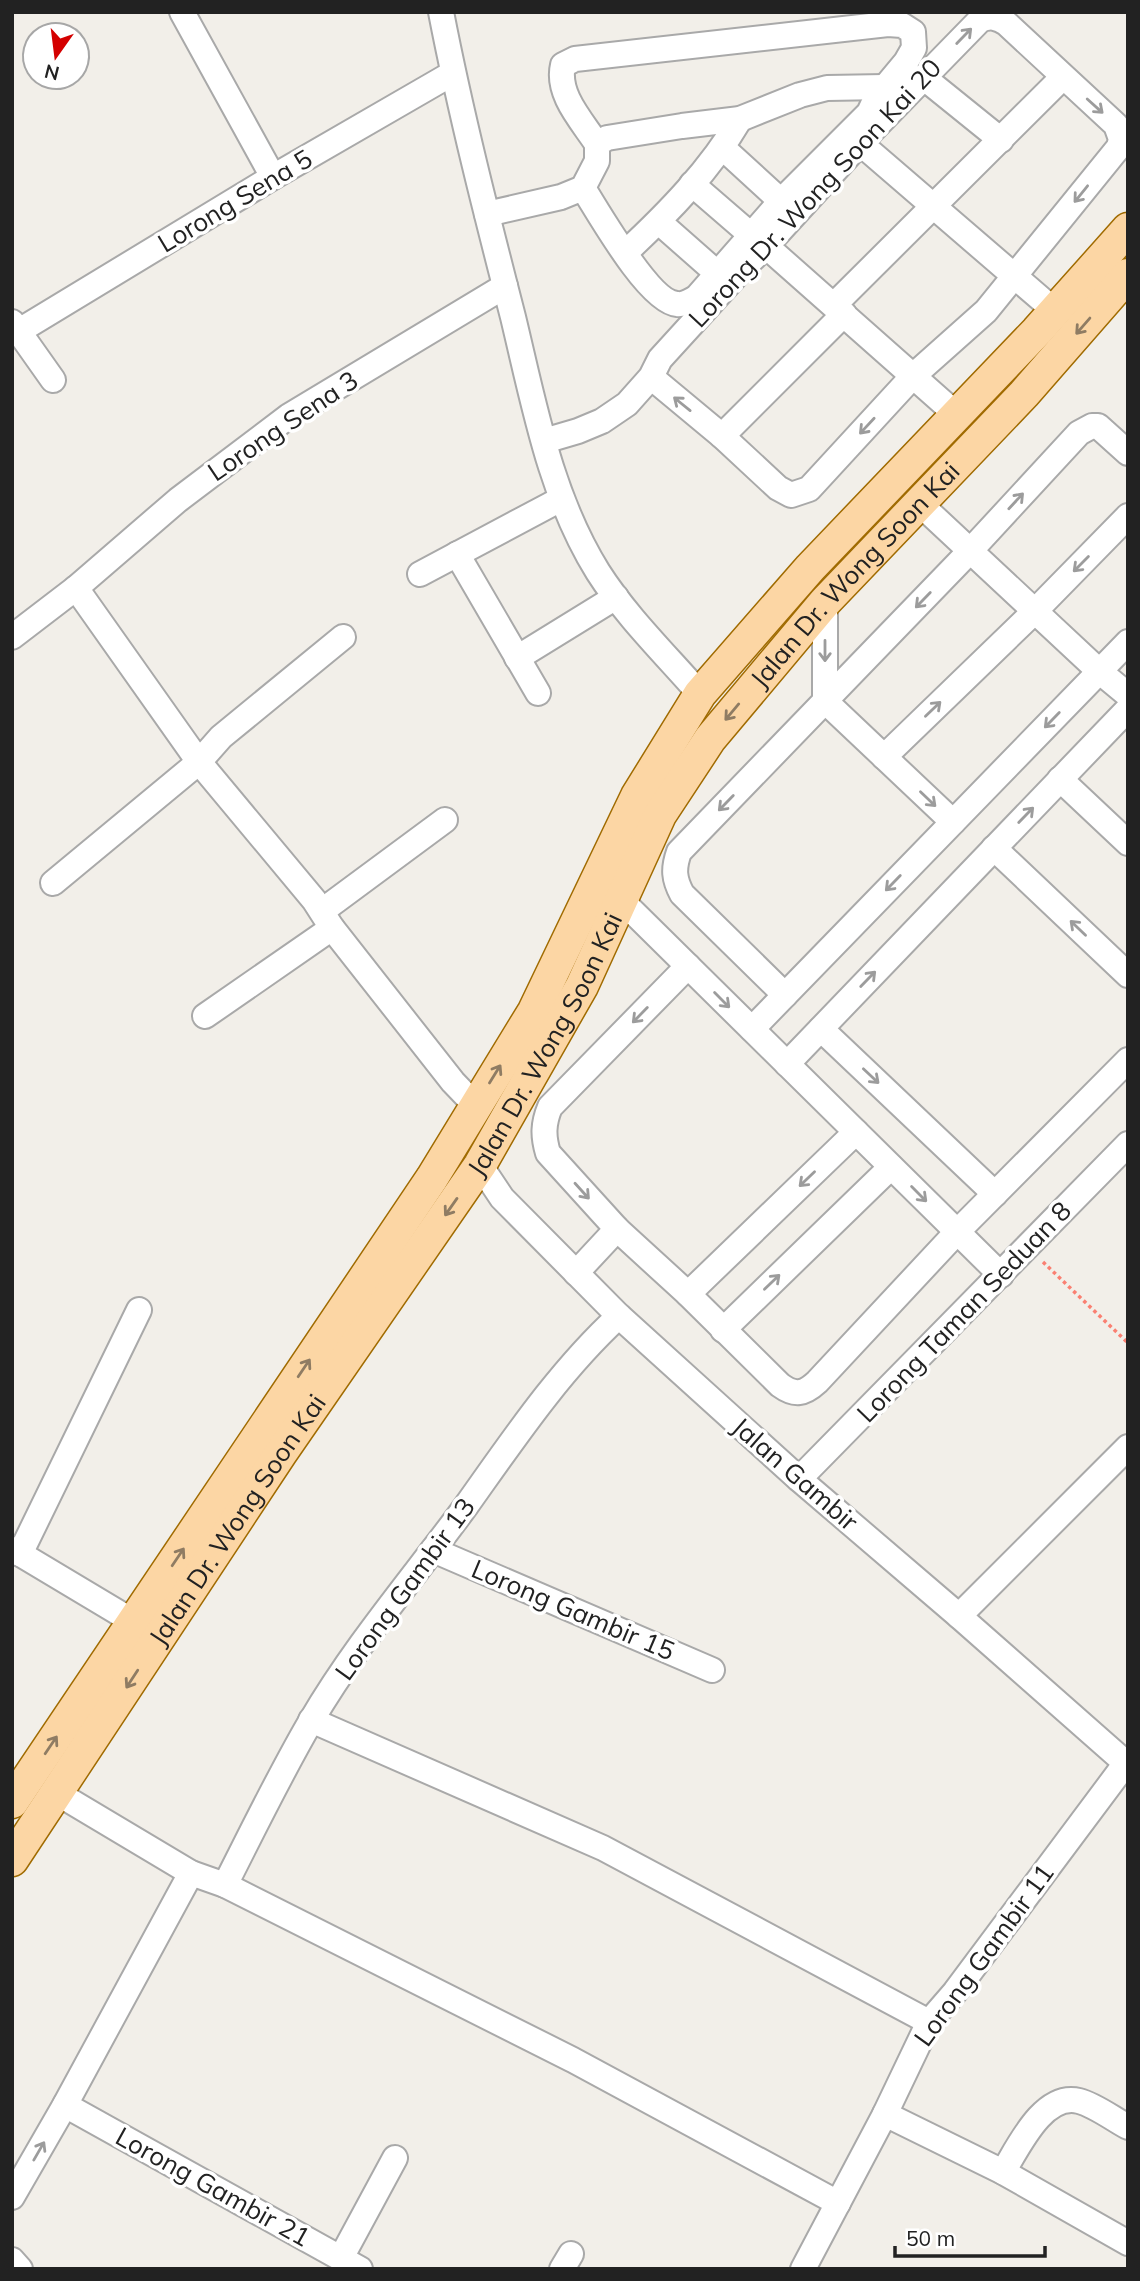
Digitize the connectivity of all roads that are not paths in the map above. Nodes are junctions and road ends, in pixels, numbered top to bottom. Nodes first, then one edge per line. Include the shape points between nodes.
1 (182, 12) edge
2 (441, 12) edge
3 (453, 73) junction
4 (1063, 76) junction
5 (923, 77) junction
6 (886, 87) junction
7 (740, 120) junction
8 (1002, 140) junction
9 (860, 143) junction
10 (597, 144) junction
11 (723, 148) junction
12 (273, 177) junction
13 (692, 184) junction
14 (583, 188) junction
15 (781, 201) junction
16 (934, 204) junction
17 (487, 214) junction
18 (659, 222) junction
19 (1128, 229) edge
20 (758, 240) junction
21 (625, 253) junction
22 (718, 274) junction
23 (1128, 275) edge
24 (1014, 277) junction
25 (505, 286) junction
26 (839, 310) junction
27 (1055, 311) junction
28 (16, 327) edge
29 (913, 376) junction
30 (651, 377) junction
31 (53, 380) dead end
32 (957, 415) junction
33 (722, 436) junction
34 (544, 441) junction
35 (1128, 453) edge
36 (561, 499) junction
37 (919, 503) junction
38 (1128, 516) edge
39 (970, 551) junction
40 (457, 554) junction
41 (420, 574) dead end
42 (76, 587) junction
43 (616, 597) junction
44 (825, 602) junction
45 (1035, 611) junction
46 (12, 637) edge
47 (343, 637) dead end
48 (1128, 642) edge
49 (517, 658) junction
50 (1099, 671) junction
51 (538, 694) dead end
52 (700, 694) junction
53 (1128, 695) edge
54 (825, 701) junction
55 (1128, 709) edge
56 (884, 757) junction
57 (199, 762) junction
58 (1060, 779) junction
59 (445, 820) dead end
60 (953, 822) junction
61 (1128, 843) edge
62 (995, 848) junction
63 (53, 883) dead end
64 (621, 901) junction
65 (327, 920) junction
66 (688, 966) junction
67 (1128, 975) edge
68 (785, 995) junction
69 (205, 1016) dead end
70 (752, 1029) junction
71 (821, 1029) junction
72 (1128, 1060) edge
73 (787, 1064) junction
74 (476, 1106) junction
75 (856, 1132) junction
76 (1126, 1148) edge
77 (480, 1165) junction
78 (891, 1167) junction
79 (995, 1194) junction
80 (617, 1229) junction
81 (957, 1232) junction
82 (576, 1273) junction
83 (1001, 1275) junction
84 (688, 1294) junction
85 (139, 1310) dead end
86 (610, 1324) junction
87 (723, 1330) junction
88 (1128, 1447) edge
89 (799, 1479) junction
90 (433, 1550) junction
91 (16, 1552) edge
92 (960, 1616) junction
93 (134, 1622) junction
94 (712, 1670) dead end
95 (311, 1720) junction
96 (1127, 1764) edge
97 (57, 1793) junction
98 (12, 1802) edge
99 (12, 1860) edge
100 (191, 1873) junction
101 (225, 1885) junction
102 (929, 2022) junction
103 (65, 2105) junction
104 (885, 2114) junction
105 (1128, 2127) edge
106 (395, 2158) dead end
107 (1003, 2172) junction
108 (12, 2197) edge
109 (838, 2203) junction
110 (1128, 2243) edge
111 (12, 2260) edge
112 (351, 2263) edge
113 (20, 2269) edge
114 (803, 2269) edge

1 - 12 street
2 - 3 street
3 - 12 street, Lorong Sena 5
3 - 17 street
5 -> 4 street, Lorong Dr. Wong Soon Kai 20 via 973,26 988,17 1006,23
4 - 8 street
4 -> 24 street via 1116,125 1121,139
5 - 8 street
5 - 9 street, Lorong Dr. Wong Soon Kai 20
6 - 7 street via 827,88
6 - 10 street via 914,48 912,32 902,24 575,59 563,65 560,78 568,100
6 - 15 street via 863,120
7 - 10 street via 619,135
7 - 11 street
8 - 16 street
9 - 16 street
9 - 20 street, Lorong Dr. Wong Soon Kai 20
10 - 14 street via 597,161
11 - 13 street
11 - 15 street
12 - 28 street, Lorong Sena 5
13 - 18 street
13 - 20 street
14 - 17 street
14 - 21 street
15 - 20 street
16 - 24 street
16 - 26 street
17 - 25 street
18 - 21 street
18 - 22 street
19 - 27 main road, Jalan Dr. Wong Soon Kai
20 - 22 street
20 - 26 street
20 - 30 street, Lorong Dr. Wong Soon Kai 20 via 741,269 660,359
21 - 22 street via 663,298 678,305 697,298
23 -> 37 main road, Jalan Dr. Wong Soon Kai via 1024,394
24 - 27 street
24 - 29 street via 986,311
25 - 34 street
25 - 42 street, Lorong Sena 3 via 289,415 178,500
26 - 29 street
26 - 33 street
27 - 32 main road, Jalan Dr. Wong Soon Kai
28 - 31 street
29 - 32 street
29 -> 33 street via 809,489 791,495
33 -> 30 street
30 - 34 street, Lorong Dr. Wong Soon Kai 20 via 627,404 601,421
32 - 52 main road, Jalan Dr. Wong Soon Kai via 810,568
34 - 36 street
39 -> 35 street via 1079,433 1098,426
36 - 40 street
36 - 43 street
37 - 39 street
37 - 44 main road, Jalan Dr. Wong Soon Kai
38 -> 45 street
39 - 45 street
39 -> 54 street
40 - 41 street
40 - 49 street
42 - 46 street, Lorong Sena 3
42 - 57 street
43 - 49 street
43 - 52 street
44 -> 54 street
44 -> 64 main road, Jalan Dr. Wong Soon Kai via 710,739 660,815
45 - 50 street
56 -> 45 street
47 - 57 street via 221,737
48 - 50 street
49 - 51 street
50 - 53 street
50 -> 60 street
74 -> 52 main road, Jalan Dr. Wong Soon Kai via 534,1011 637,796
54 - 56 street
54 -> 68 street via 679,852 674,866 682,894
55 - 58 street
56 -> 60 street
57 - 63 street
57 - 65 street
58 - 61 street
62 -> 58 street
59 - 65 street
60 -> 68 street
67 -> 62 street
71 -> 62 street
64 - 66 street
64 - 77 main road, Jalan Dr. Wong Soon Kai via 582,986
65 - 69 street
65 - 74 street
66 -> 70 street
66 -> 80 street via 550,1107 545,1118 548,1153
68 - 70 street
70 - 73 street
71 - 73 street
71 -> 79 street
72 - 79 street
73 - 75 street
93 -> 74 main road, Jalan Dr. Wong Soon Kai
75 - 78 street
75 -> 84 street
76 - 83 street, Lorong Taman Seduan 8
77 - 82 street, Jalan Gambir via 502,1198
77 -> 97 main road, Jalan Dr. Wong Soon Kai via 289,1442
78 -> 81 street
87 -> 78 street
79 - 81 street
80 - 82 street
80 - 84 street
81 - 83 street
81 - 87 street via 807,1391 795,1393 780,1385
82 - 86 street, Jalan Gambir
83 - 89 street, Lorong Taman Seduan 8
84 - 87 street
85 - 91 street
86 - 89 street, Jalan Gambir
86 - 90 street, Lorong Gambir 13 via 576,1360
88 - 92 street
89 - 92 street, Jalan Gambir
90 - 94 street, Lorong Gambir 15
90 - 95 street, Lorong Gambir 13 via 379,1618
91 - 93 street
92 - 96 street, Jalan Gambir
98 -> 93 main road, Jalan Dr. Wong Soon Kai
95 - 101 street, Lorong Gambir 13
95 - 102 street via 603,1848
96 - 102 street, Lorong Gambir 11
97 - 99 main road, Jalan Dr. Wong Soon Kai
97 - 100 street
100 - 101 street
100 - 103 street
101 - 109 street via 573,2060
102 - 104 street, Lorong Gambir 11
108 -> 103 street
103 - 112 street, Lorong Gambir 21
104 - 107 street
104 - 109 street, Lorong Gambir 11
105 - 107 street via 1079,2101 1055,2104 1041,2113
106 - 112 street
107 - 110 street
109 - 114 street, Lorong Gambir 11
111 - 113 street

